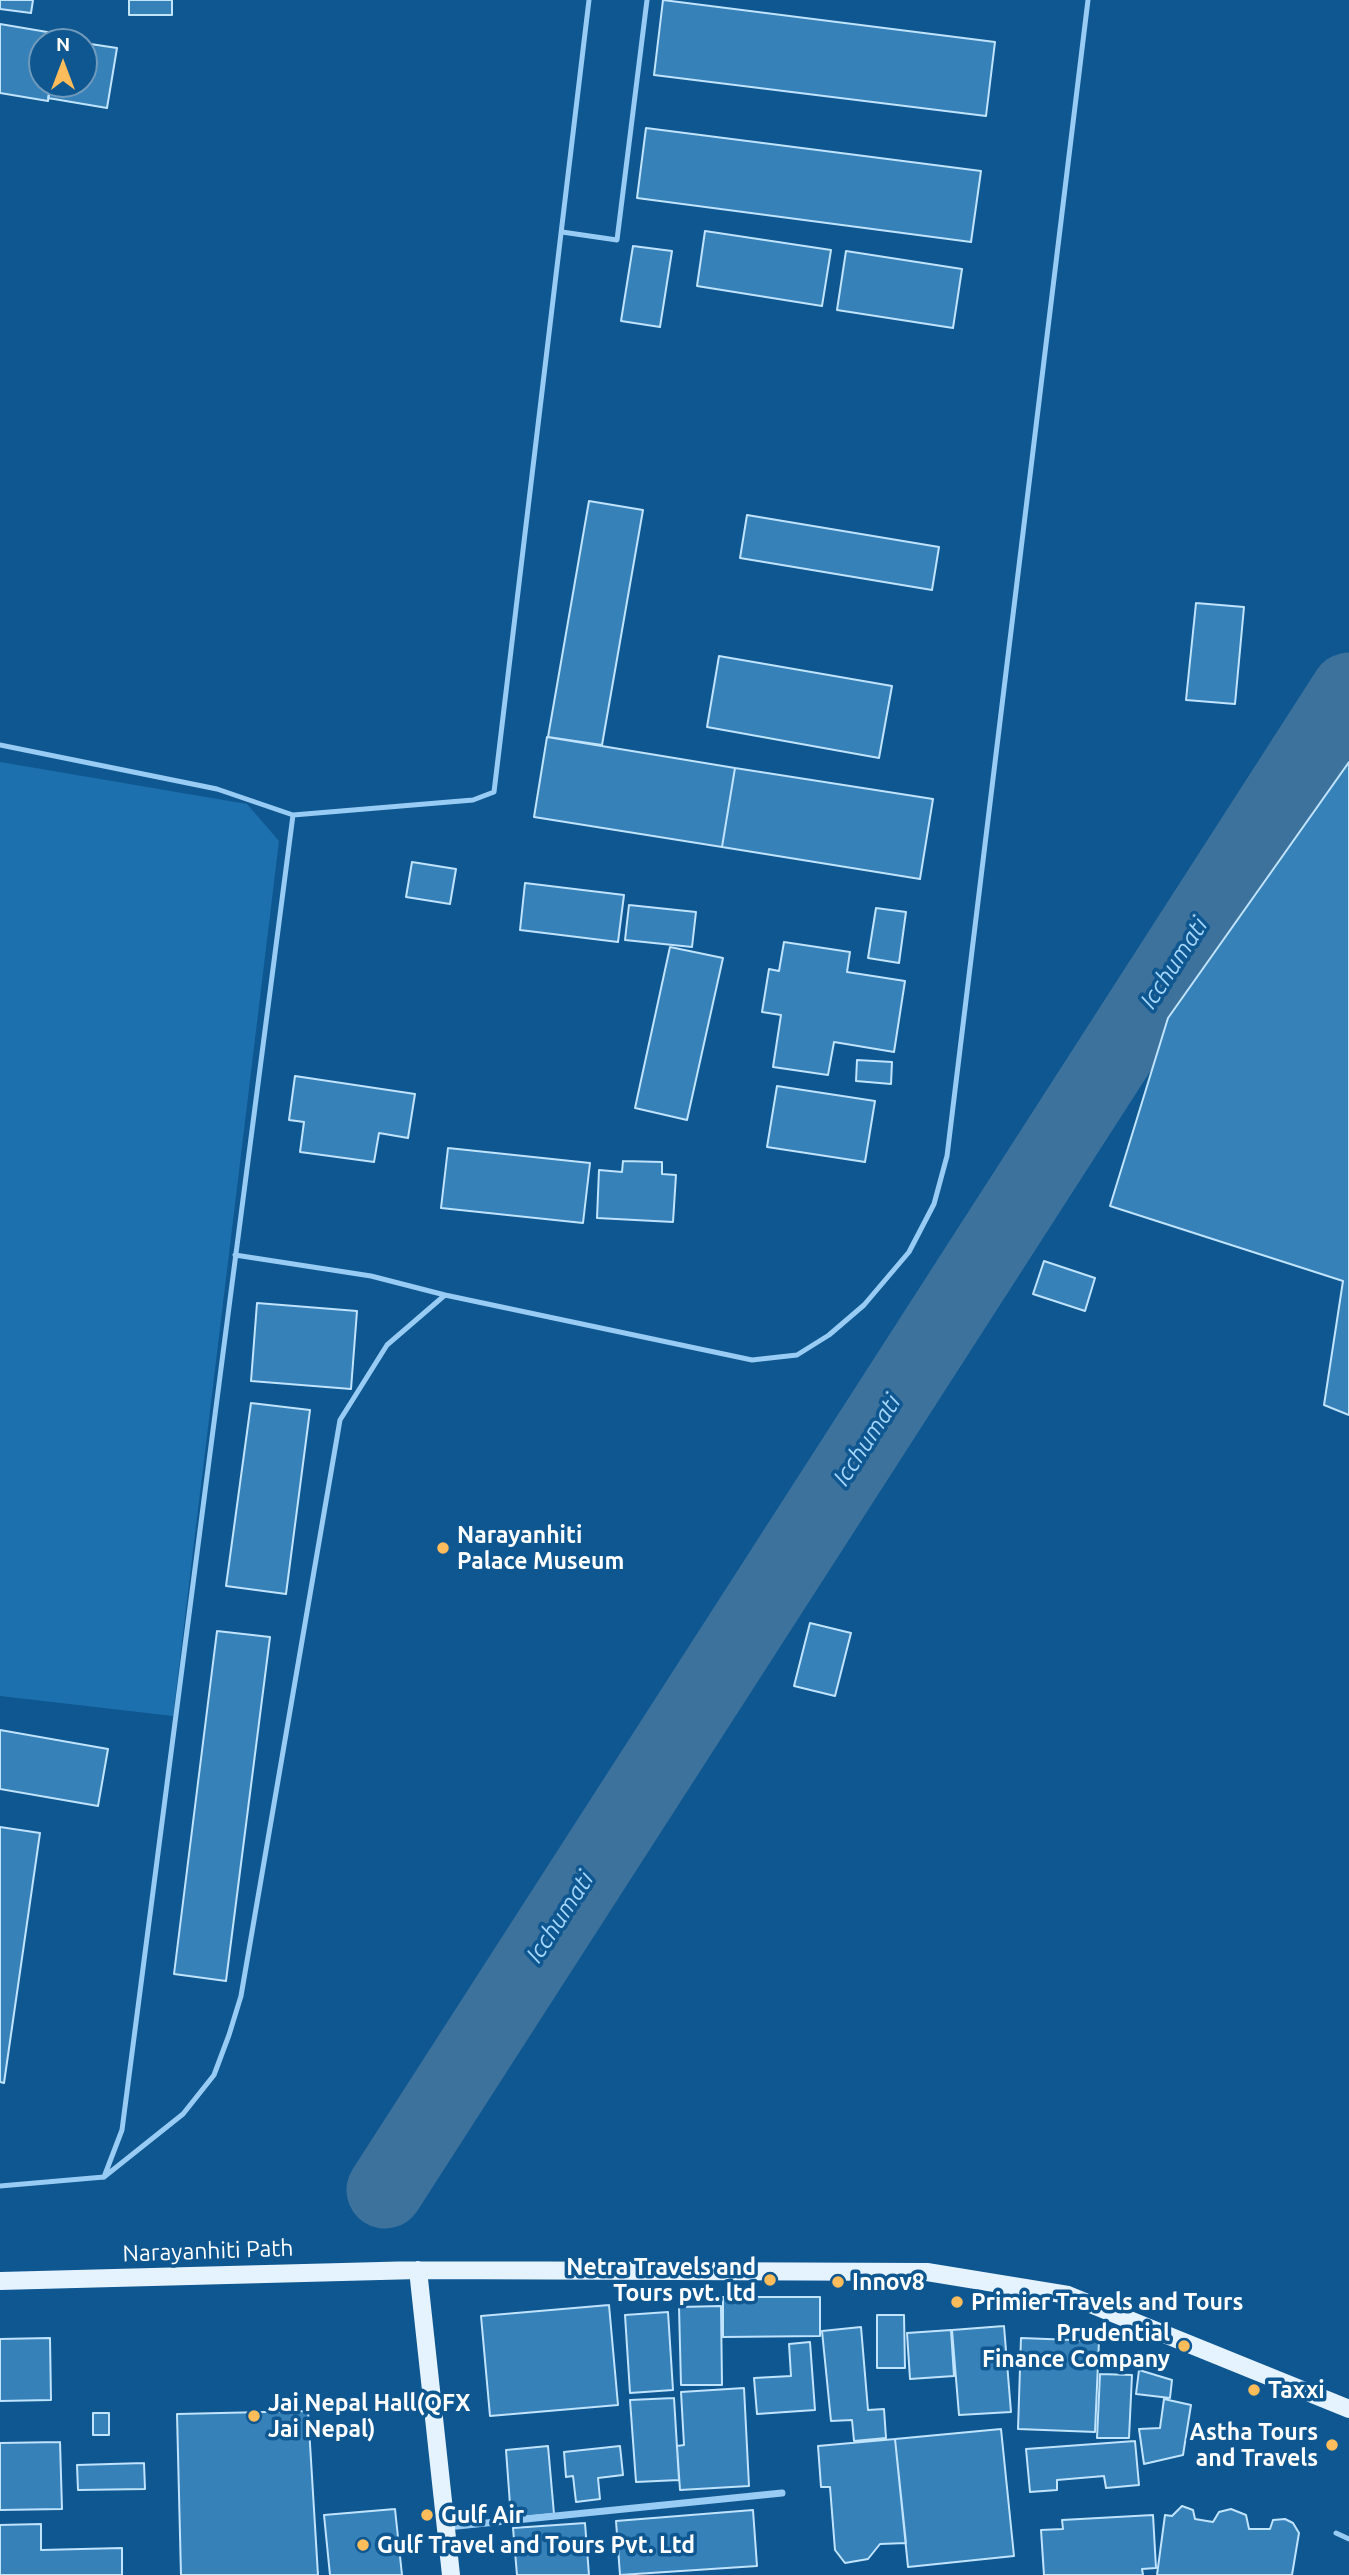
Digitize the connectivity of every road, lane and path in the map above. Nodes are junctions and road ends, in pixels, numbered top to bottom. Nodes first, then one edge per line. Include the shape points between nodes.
1 (589, 0) edge
2 (647, 0) edge
3 (1088, 0) edge
4 (562, 232) junction
5 (0, 745) edge
6 (293, 815) junction
7 (235, 1255) junction
8 (445, 1295) junction
9 (104, 2177) junction
10 (0, 2186) edge
11 (418, 2270) junction
12 (0, 2281) edge
13 (1349, 2410) edge
14 (782, 2493) dead end
15 (447, 2527) junction
16 (1336, 2533) dead end
17 (1349, 2539) edge
18 (451, 2575) edge

1 - 4 lane
2 - 4 lane via 617,240
3 - 8 lane via 947,1156 934,1204 909,1252 864,1306 797,1355 752,1360
4 - 6 lane via 494,792 473,800
5 - 6 lane via 217,789
6 - 7 lane
7 - 8 lane via 371,1276
7 - 9 lane via 122,2130
8 - 9 lane via 387,1345 340,1420 241,1996 214,2075 183,2115
9 - 10 lane
11 - 12 main road, Narayanhiti Path
11 - 13 main road, Narayanhiti Path via 927,2272 1068,2295
11 - 15 main road
14 - 15 street
15 - 18 main road
16 - 17 lane

